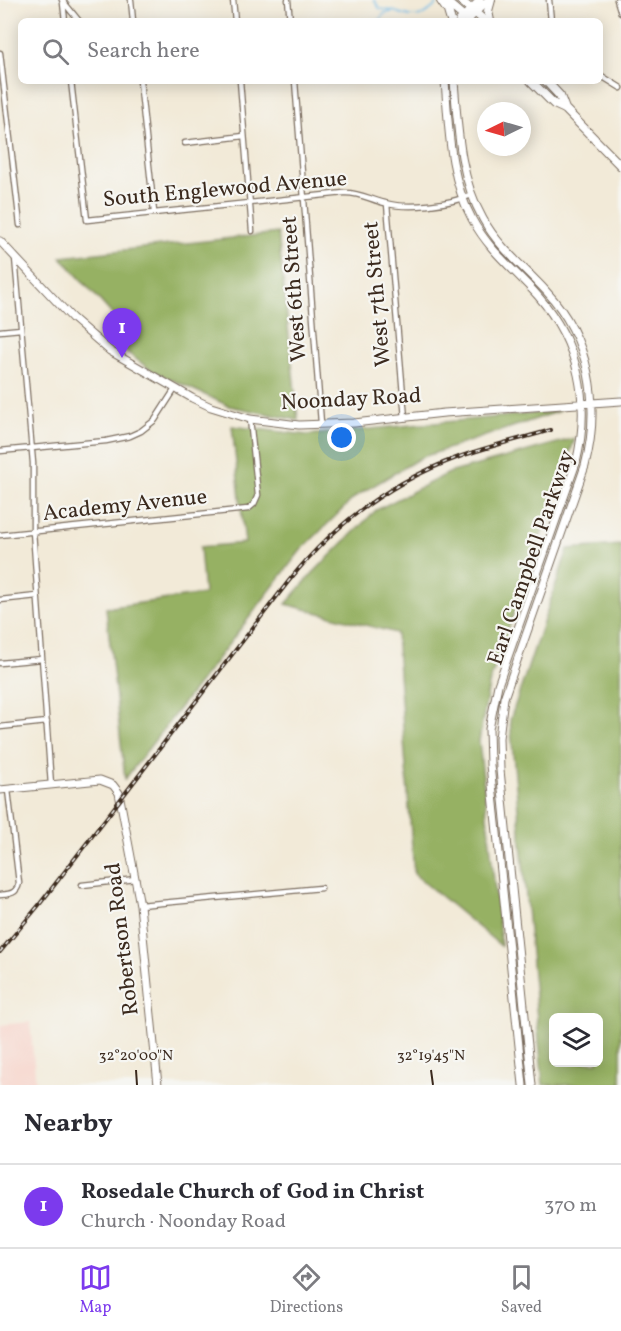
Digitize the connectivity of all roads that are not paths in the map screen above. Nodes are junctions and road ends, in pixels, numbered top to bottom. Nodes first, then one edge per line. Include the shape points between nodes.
1 (62, 0) edge
2 (131, 0) edge
3 (233, 0) edge
4 (288, 0) edge
5 (442, 0) edge
6 (460, 0) edge
7 (480, 0) edge
8 (490, 0) edge
9 (549, 0) edge
10 (617, 0) edge
11 (473, 11) junction
12 (621, 12) edge
13 (65, 18) edge
14 (77, 18) edge
15 (133, 18) edge
16 (235, 18) edge
17 (290, 18) edge
18 (450, 18) edge
19 (463, 18) edge
20 (467, 18) edge
21 (481, 18) edge
22 (489, 18) edge
23 (551, 18) edge
24 (0, 53) edge
25 (603, 77) edge
26 (71, 84) edge
27 (140, 84) edge
28 (240, 84) edge
29 (295, 84) edge
30 (445, 84) edge
31 (534, 84) edge
32 (549, 84) edge
33 (454, 85) edge
34 (621, 88) edge
35 (446, 89) junction
36 (456, 107) junction
37 (447, 108) junction
38 (565, 109) junction
39 (448, 119) junction
40 (458, 119) junction
41 (244, 136) junction
42 (185, 142) dead end
43 (460, 148) junction
44 (450, 149) junction
45 (621, 166) edge
46 (472, 195) junction
47 (304, 196) junction
48 (463, 199) junction
49 (250, 203) junction
50 (387, 204) junction
51 (154, 212) junction
52 (20, 225) dead end
53 (252, 231) dead end
54 (0, 242) edge
55 (15, 256) junction
56 (539, 284) junction
57 (533, 291) junction
58 (21, 329) junction
59 (0, 331) edge
60 (175, 389) junction
61 (621, 401) edge
62 (583, 403) junction
63 (593, 403) junction
64 (405, 418) junction
65 (250, 419) junction
66 (321, 423) junction
67 (31, 448) junction
68 (0, 451) edge
69 (33, 531) junction
70 (0, 535) edge
71 (37, 596) junction
72 (0, 600) edge
73 (42, 659) junction
74 (0, 663) edge
75 (47, 722) junction
76 (0, 727) edge
77 (489, 749) junction
78 (498, 749) junction
79 (51, 785) junction
80 (4, 790) edge
81 (136, 879) junction
82 (82, 885) dead end
83 (321, 888) dead end
84 (0, 895) edge
85 (140, 905) junction
86 (530, 1063) junction
87 (520, 1064) junction
88 (158, 1085) edge
89 (523, 1085) edge
90 (532, 1085) edge

1 - 13 street
1 - 14 street
2 - 15 street
3 - 16 street
4 - 17 street
5 - 18 main road
5 - 19 main road
6 - 11 main road
7 - 11 main road
8 - 11 main road
8 - 22 main road
9 - 23 street
10 - 12 street
11 - 20 main road
11 - 21 main road
24 - 52 street
25 - 34 street
26 - 51 street, South Englewood Avenue via 87,220
27 - 51 street
28 - 41 street
29 - 47 street, West 6th Street
30 - 35 main road, Earl Campbell Parkway
31 - 38 main road via 554,104
32 - 38 main road
33 - 35 main road
33 - 36 main road, Earl Campbell Parkway
35 - 37 main road, Earl Campbell Parkway
36 - 37 main road
36 - 40 main road, Earl Campbell Parkway
37 - 39 main road, Earl Campbell Parkway
38 - 45 main road
39 - 40 main road
39 - 44 main road, Earl Campbell Parkway
40 - 43 main road, Earl Campbell Parkway
41 - 42 street
41 - 49 street
43 - 44 main road
43 - 46 main road, Earl Campbell Parkway
44 - 48 main road, Earl Campbell Parkway
46 - 48 street, South Englewood Avenue
46 - 56 main road, Earl Campbell Parkway via 499,243
47 - 49 street, South Englewood Avenue
47 - 50 street, South Englewood Avenue via 353,193
47 - 66 street, West 6th Street
48 - 50 street, South Englewood Avenue via 405,206
48 - 57 main road, Earl Campbell Parkway via 489,245
49 - 51 street, South Englewood Avenue
49 - 53 street
50 - 64 street, West 7th Street
54 - 55 main road, Noonday Road
55 - 58 street
55 - 60 main road, Noonday Road via 89,334
56 - 57 main road
56 - 63 main road, Earl Campbell Parkway via 560,309 578,342 588,369
57 - 62 main road, Earl Campbell Parkway via 568,342
58 - 59 street
58 - 67 street
60 - 65 main road, Noonday Road
60 - 67 street via 155,420 136,434
61 - 63 main road, Noonday Road
62 - 63 main road, Noonday Road
62 - 64 main road, Noonday Road
62 - 77 main road, Earl Campbell Parkway via 576,463 498,685 490,718
63 - 78 main road, Earl Campbell Parkway via 585,466 506,690
64 - 66 main road, Noonday Road
65 - 66 main road, Noonday Road
65 - 69 street, Academy Avenue via 258,483 252,507 244,511
67 - 68 street
67 - 69 street
69 - 70 street, Academy Avenue
69 - 71 street
71 - 72 street
71 - 73 street
73 - 74 street
73 - 75 street
75 - 76 street
75 - 79 street
77 - 78 main road
77 - 87 main road, Earl Campbell Parkway
78 - 86 main road, Earl Campbell Parkway
79 - 80 main road
79 - 81 main road, Robertson Road via 100,780 118,790
80 - 84 street via 19,883 13,893
81 - 82 street
81 - 85 main road, Robertson Road
83 - 85 street
85 - 88 main road, Robertson Road
86 - 87 main road
86 - 90 main road, Earl Campbell Parkway
87 - 89 main road, Earl Campbell Parkway

